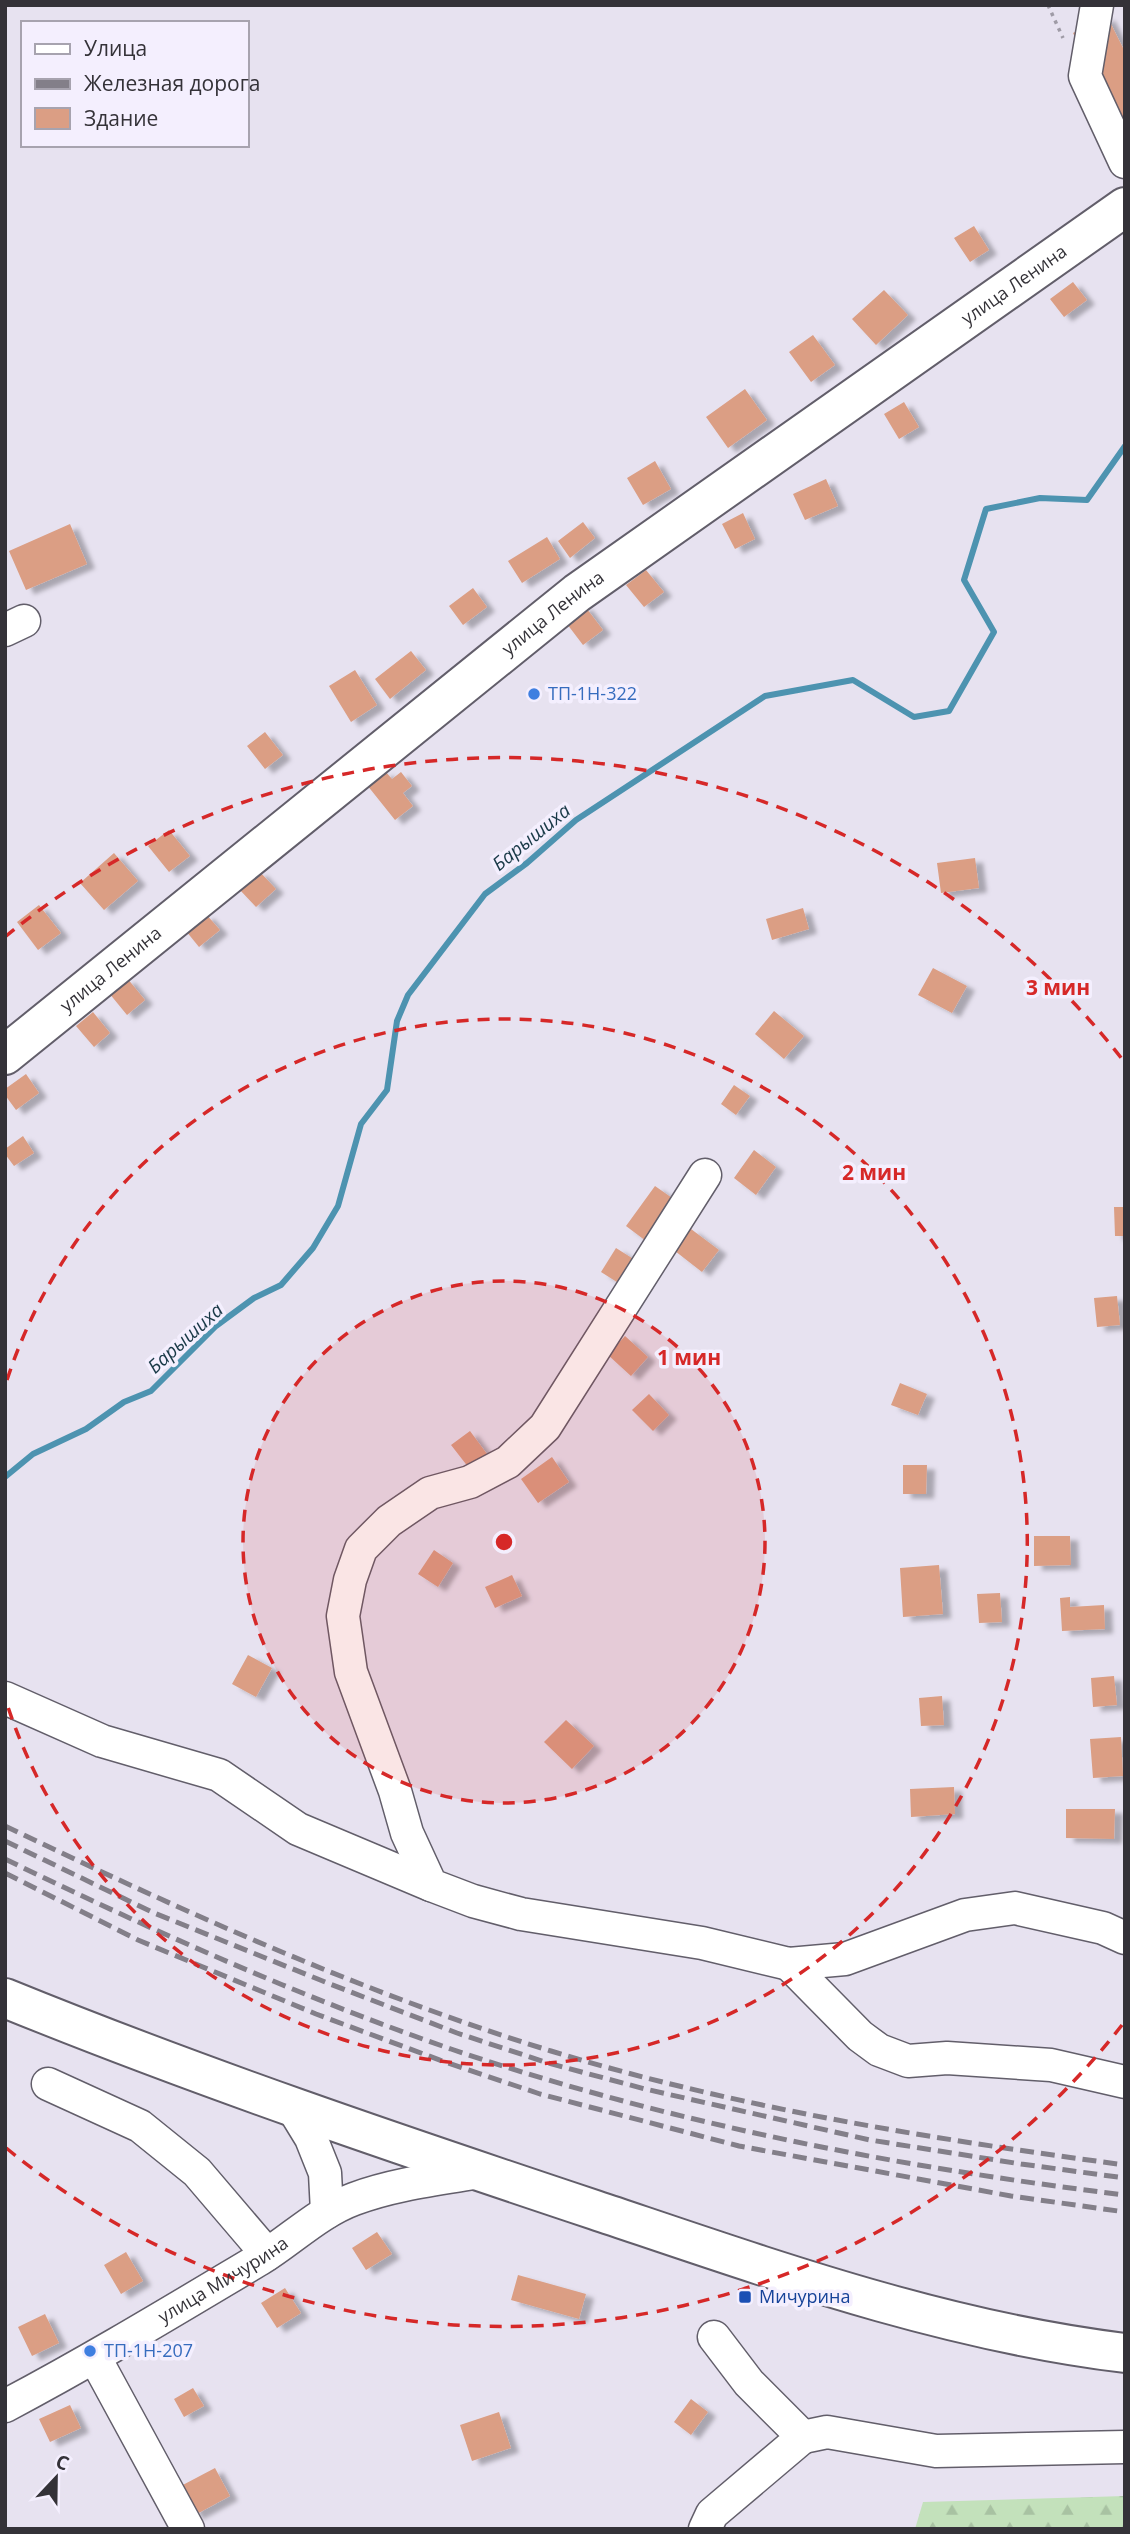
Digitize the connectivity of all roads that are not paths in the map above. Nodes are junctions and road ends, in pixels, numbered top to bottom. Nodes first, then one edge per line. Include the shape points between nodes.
1 (1097, 5) edge
2 (1125, 162) edge
3 (1125, 207) edge
4 (5, 1055) edge
5 (705, 1175) dead end
6 (5, 1698) edge
7 (431, 1885) junction
8 (1125, 1938) edge
9 (789, 1964) junction
10 (5, 1998) edge
11 (1125, 2082) edge
12 (48, 2084) dead end
13 (292, 2107) junction
14 (480, 2172) junction
15 (327, 2211) junction
16 (267, 2254) junction
17 (714, 2337) dead end
18 (1125, 2353) edge
19 (94, 2358) junction
20 (5, 2406) edge
21 (803, 2437) junction
22 (1125, 2447) edge
23 (188, 2529) edge
24 (705, 2529) edge

1 - 2 street via 1085,76
3 - 4 main road, улица Ленина via 576,593
5 - 7 street via 545,1427 508,1462 470,1482 430,1493 389,1521 361,1549 349,1580 343,1616 351,1672 407,1833
6 - 7 street via 102,1741 219,1775 298,1829
7 - 9 street via 521,1914 702,1943
8 - 9 street via 1102,1928 1015,1908 965,1915 845,1959
9 - 11 street via 860,2036 879,2050 908,2061 947,2058 1051,2064
10 - 13 main road
12 - 16 street via 140,2126 197,2172
13 - 14 main road
13 - 15 street via 325,2174
14 - 15 street, улица Мичурина via 403,2185
14 - 18 main road via 720,2252 952,2322 1061,2346
15 - 16 street, улица Мичурина
16 - 19 street, улица Мичурина
17 - 21 street via 749,2382
19 - 20 street, улица Мичурина
19 - 23 street
21 - 22 street via 827,2432 936,2451
21 - 24 street via 712,2514

